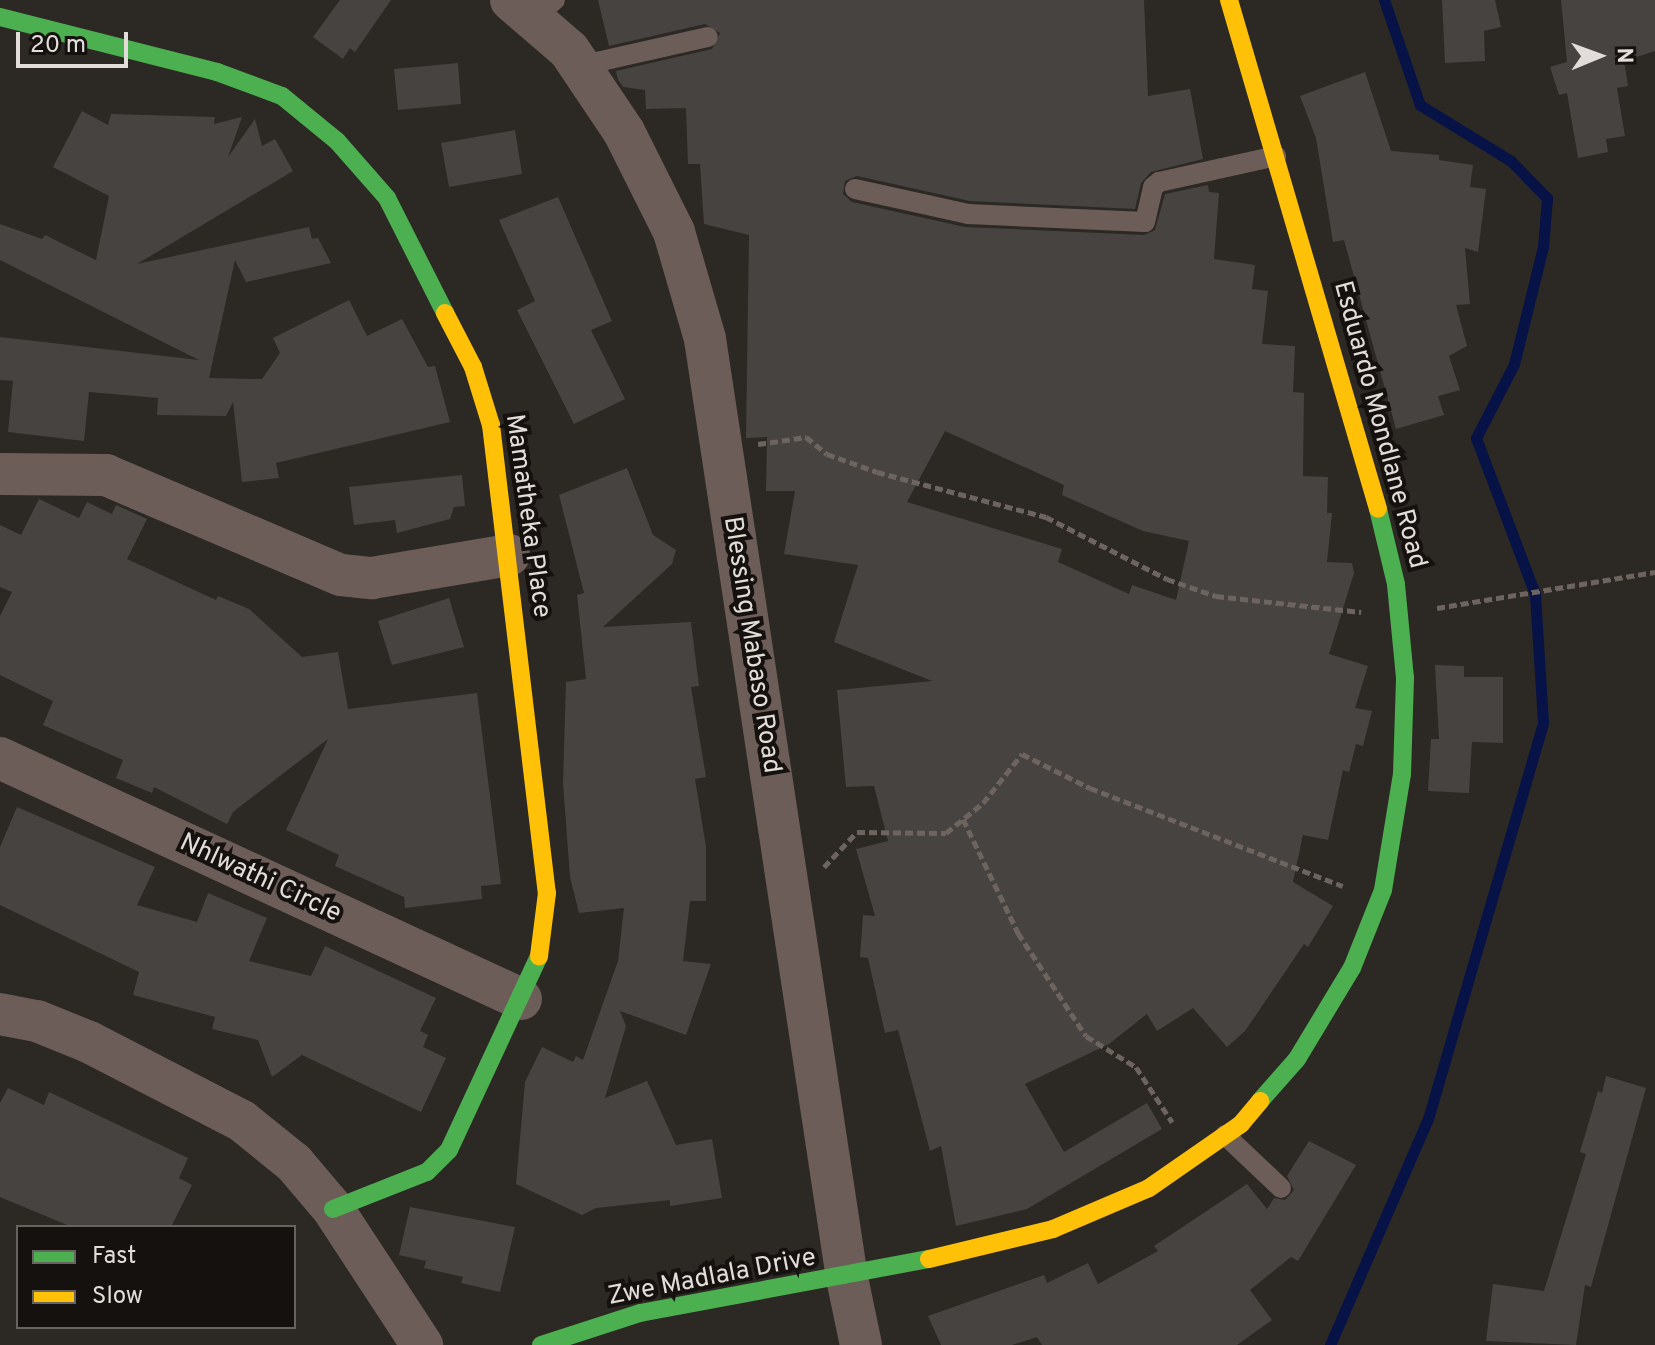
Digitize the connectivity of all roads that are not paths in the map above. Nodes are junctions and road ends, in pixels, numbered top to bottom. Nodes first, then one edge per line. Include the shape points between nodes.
1 (1229, 0) edge
2 (533, 6) edge
3 (0, 17) edge
4 (708, 37) dead end
5 (579, 66) junction
6 (1276, 156) junction
7 (855, 189) dead end
8 (0, 474) edge
9 (509, 555) junction
10 (0, 758) edge
11 (521, 999) junction
12 (0, 1014) edge
13 (1225, 1135) junction
14 (1281, 1188) dead end
15 (333, 1209) junction
16 (847, 1278) junction
17 (422, 1345) edge
18 (541, 1345) edge
19 (861, 1345) edge

1 - 6 street, Esduardo Mondlane Road
2 - 5 street, Blessing Mabaso Road
3 - 9 street, Mamatheka Place via 217,72 282,96 337,141 387,198 473,367 491,425
4 - 5 lane
5 - 16 street, Blessing Mabaso Road via 624,132 674,232 705,339
6 - 7 lane via 1159,182 1153,187 1145,222 1135,223 968,214
6 - 13 street, Esduardo Mondlane Road via 1368,465 1399,617 1405,678 1402,774 1379,900 1352,968 1297,1059 1241,1124
8 - 9 street via 106,475 341,575 372,578
9 - 11 street, Mamatheka Place via 547,893 543,948
10 - 11 street, Nhlwathi Circle
11 - 15 street, Mamatheka Place via 449,1150 427,1172
12 - 15 street via 37,1021 89,1042 242,1121 294,1163
13 - 14 lane
13 - 16 street, Esduardo Mondlane Road via 1149,1188 1053,1229
15 - 17 street
16 - 18 street, Zwe Madlala Drive via 640,1313
16 - 19 street, Blessing Mabaso Road

